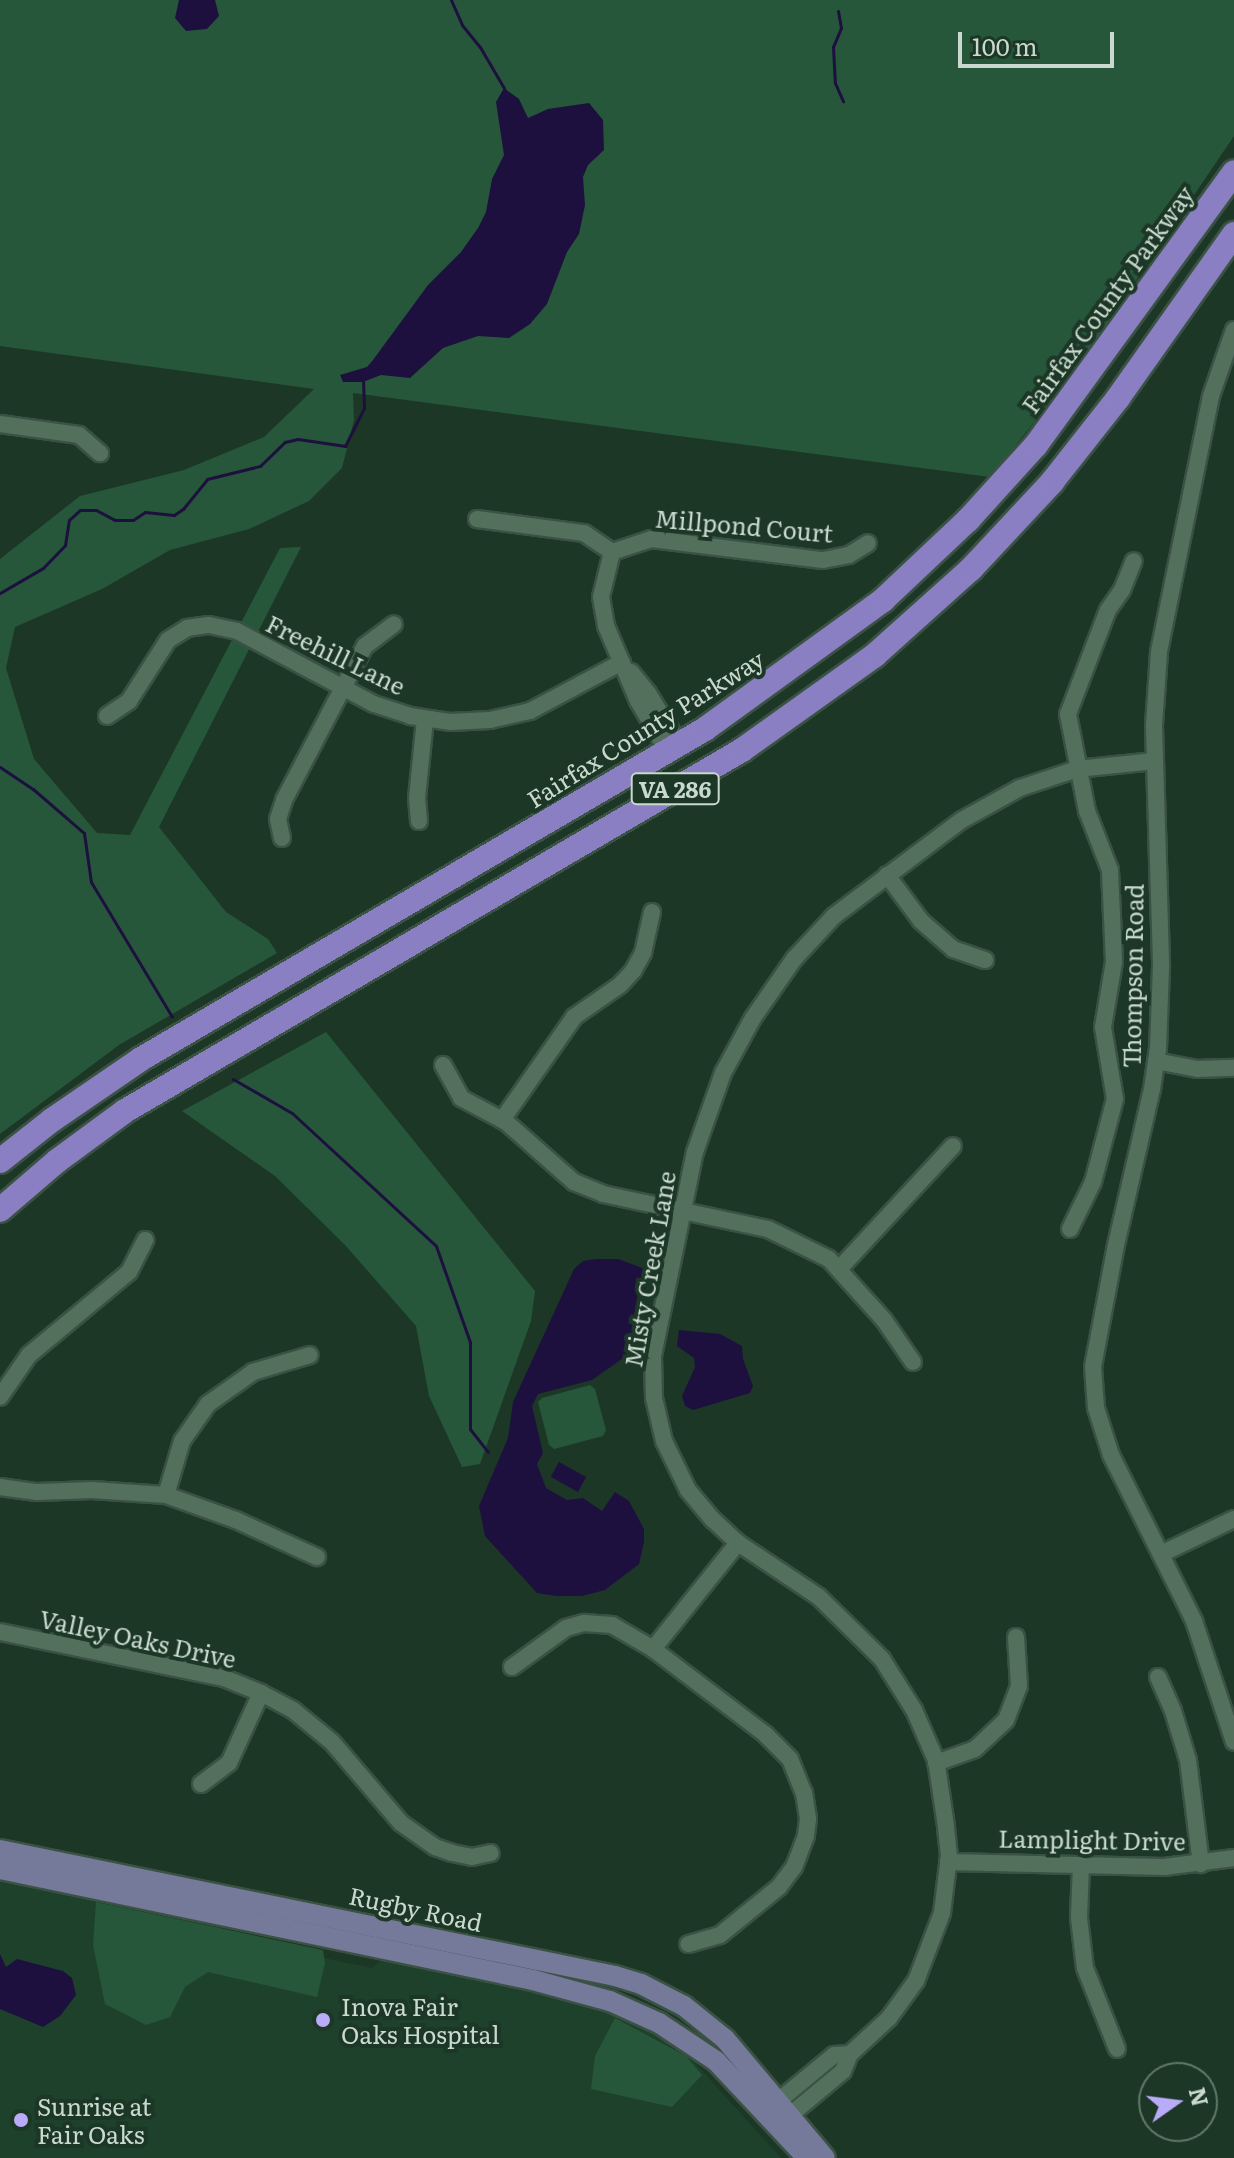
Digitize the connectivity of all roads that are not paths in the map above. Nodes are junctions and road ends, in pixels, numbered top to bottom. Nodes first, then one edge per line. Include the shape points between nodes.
1 (1234, 172) edge
2 (1234, 234) edge
3 (1234, 330) edge
4 (0, 424) edge
5 (100, 453) dead end
6 (477, 519) dead end
7 (868, 543) dead end
8 (612, 552) junction
9 (1134, 561) dead end
10 (394, 624) dead end
11 (622, 662) junction
12 (343, 689) junction
13 (107, 716) dead end
14 (425, 719) junction
15 (674, 748) junction
16 (1155, 761) junction
17 (1077, 769) junction
18 (419, 821) dead end
19 (282, 838) dead end
20 (887, 875) junction
21 (652, 912) dead end
22 (985, 960) dead end
23 (1156, 1061) junction
24 (443, 1065) dead end
25 (1234, 1068) edge
26 (502, 1120) junction
27 (953, 1146) dead end
28 (0, 1161) edge
29 (0, 1210) edge
30 (682, 1211) junction
31 (1070, 1229) dead end
32 (145, 1240) dead end
33 (840, 1268) junction
34 (310, 1355) dead end
35 (913, 1362) dead end
36 (0, 1397) edge
37 (0, 1487) edge
38 (166, 1495) junction
39 (1234, 1519) edge
40 (738, 1543) junction
41 (1161, 1554) junction
42 (317, 1557) dead end
43 (0, 1632) edge
44 (1016, 1637) dead end
45 (653, 1649) junction
46 (512, 1667) dead end
47 (1158, 1677) dead end
48 (261, 1693) junction
49 (1234, 1742) edge
50 (936, 1763) junction
51 (201, 1784) dead end
52 (0, 1850) edge
53 (491, 1853) dead end
54 (1234, 1858) edge
55 (948, 1862) junction
56 (1201, 1864) junction
57 (1081, 1865) junction
58 (0, 1869) edge
59 (688, 1944) dead end
60 (1117, 2049) dead end
61 (778, 2113) junction
62 (807, 2158) edge
63 (825, 2158) edge

1 - 15 highway, Fairfax County Parkway / VA 286 via 1070,402 968,520 847,629
2 - 29 highway, VA 286 via 1052,482 971,569 875,655 742,750 125,1111
3 - 16 street, Thompson Road via 1211,396 1164,625 1156,684
4 - 5 street via 79,435
6 - 8 street via 584,533
7 - 8 street, Millpond Court via 849,555 823,560 651,539
8 - 11 street via 603,579 602,611
9 - 17 street via 1071,701 1068,714
10 - 12 street via 365,646
11 - 14 street, Freehill Lane via 517,715 463,722
11 - 15 street via 648,693
12 - 13 street, Freehill Lane via 237,631 197,626 168,640 129,701
12 - 14 street, Freehill Lane
12 - 19 street via 280,809
14 - 18 street
15 - 28 highway, Fairfax County Parkway / VA 286 via 141,1059
16 - 17 street, Misty Creek Lane
16 - 23 street, Thompson Road via 1161,967
17 - 20 street, Misty Creek Lane via 990,803
17 - 31 street via 1112,881 1114,972 1103,1027 1115,1099 1093,1182
20 - 22 street via 921,921 953,949
20 - 30 street, Misty Creek Lane via 816,935 753,1018 703,1125
21 - 26 street via 643,953 633,971 574,1017
23 - 25 street via 1197,1069
23 - 41 street, Thompson Road via 1098,1333 1093,1388 1111,1455
24 - 26 street via 461,1098
26 - 30 street via 559,1171 588,1189
27 - 33 street
30 - 33 street via 791,1237
30 - 40 street, Misty Creek Lane via 656,1335 654,1398 678,1473 700,1505
32 - 36 street via 129,1272 29,1355
33 - 35 street
34 - 38 street via 253,1372 208,1404 182,1441
37 - 38 street
38 - 42 street
39 - 41 street
40 - 45 street
40 - 50 street, Misty Creek Lane via 819,1597 863,1636 898,1682
41 - 49 street, Thompson Road via 1194,1621
43 - 48 street, Valley Oaks Drive via 224,1678
44 - 50 street via 1019,1686 1006,1720 975,1749
45 - 46 street via 621,1628 584,1623 558,1632
45 - 59 street via 778,1745 799,1775 806,1801 806,1836 784,1880 720,1935
47 - 56 street via 1188,1760
48 - 51 street via 229,1763
48 - 53 street, Valley Oaks Drive via 293,1710 332,1742 412,1831 452,1853
50 - 55 street, Misty Creek Lane
52 - 61 main road, Rugby Road via 615,1976 662,1994 705,2021 743,2058
54 - 56 street, Lamplight Drive
55 - 57 street, Lamplight Drive
55 - 61 street, Misty Creek Lane via 937,1931 916,1981 889,2018 850,2054 843,2071
56 - 57 street, Lamplight Drive
57 - 60 street via 1079,1918 1085,1968
58 - 61 main road, Rugby Road via 585,1993 636,2011 681,2037
61 - 62 main road
61 - 63 main road

